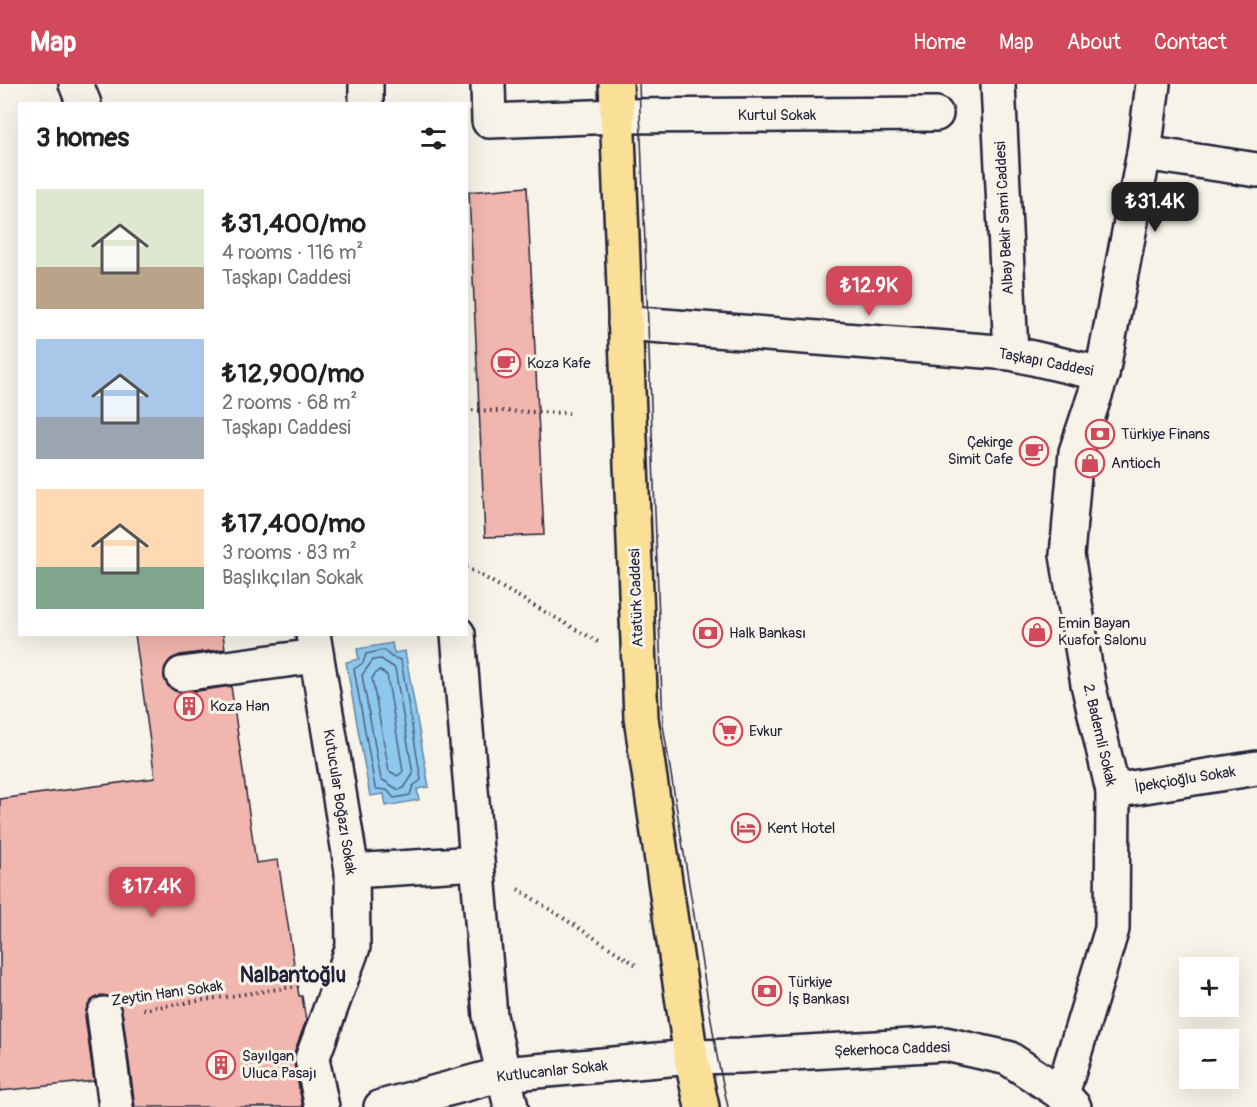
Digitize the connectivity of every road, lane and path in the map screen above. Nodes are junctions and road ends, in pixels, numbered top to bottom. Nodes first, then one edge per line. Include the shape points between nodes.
1 (76, 84) edge
2 (366, 84) edge
3 (488, 84) edge
4 (998, 84) edge
5 (1153, 84) edge
6 (617, 100) edge
7 (83, 102) edge
8 (366, 102) edge
9 (936, 114) dead end
10 (1144, 153) junction
11 (1257, 164) edge
12 (1257, 169) edge
13 (625, 323) junction
14 (1011, 353) junction
15 (1102, 374) junction
16 (468, 410) edge
17 (569, 413) dead end
18 (468, 568) edge
19 (458, 636) edge
20 (314, 645) edge
21 (639, 665) junction
22 (182, 674) dead end
23 (1257, 768) edge
24 (1113, 791) junction
25 (477, 862) junction
26 (352, 871) junction
27 (341, 980) junction
28 (682, 993) junction
29 (104, 1014) joint
30 (692, 1057) junction
31 (503, 1074) junction
32 (1068, 1101) edge
33 (116, 1107) edge
34 (322, 1107) edge
35 (381, 1107) edge
36 (511, 1107) edge
37 (702, 1107) edge

1 - 7 street
2 - 8 street
3 - 6 street, Kurtul Sokak via 489,121
4 - 14 street, Albay Bekir Sami Caddesi
5 - 10 street, Taşkapı Caddesi
6 - 9 street, Kurtul Sokak
6 - 13 main road, Atatürk Caddesi
10 - 12 street
10 - 15 street, Taşkapı Caddesi
11 - 12 street
13 - 14 street, Taşkapı Caddesi
13 - 21 main road, Atatürk Caddesi
14 - 15 street, Taşkapı Caddesi
15 - 24 street, 2. Bademli Sokak via 1076,452 1067,555 1088,684
16 - 17 path
18 - 21 path
19 - 25 street
20 - 22 street
20 - 26 street, Kutucular Boğazı Sokak
21 - 28 main road, Atatürk Caddesi via 641,718
23 - 24 street, İpekçioğlu Sokak
24 - 32 street, 2. Bademli Sokak via 1112,929
25 - 26 street
25 - 28 path
25 - 31 street via 489,1016
26 - 27 street, Kutucular Boğazı Sokak via 353,947
27 - 29 path, Zeytin Hanı Sokak
27 - 34 street, Kutucular Boğazı Sokak via 312,1059
28 - 30 main road, Atatürk Caddesi
29 - 33 street
30 - 31 street, Kutlucanlar Sokak
30 - 32 street, Şekerhoca Caddesi via 945,1044 1008,1058
30 - 37 main road, Atatürk Caddesi
31 - 35 street, Kutlucanlar Sokak
31 - 36 street

